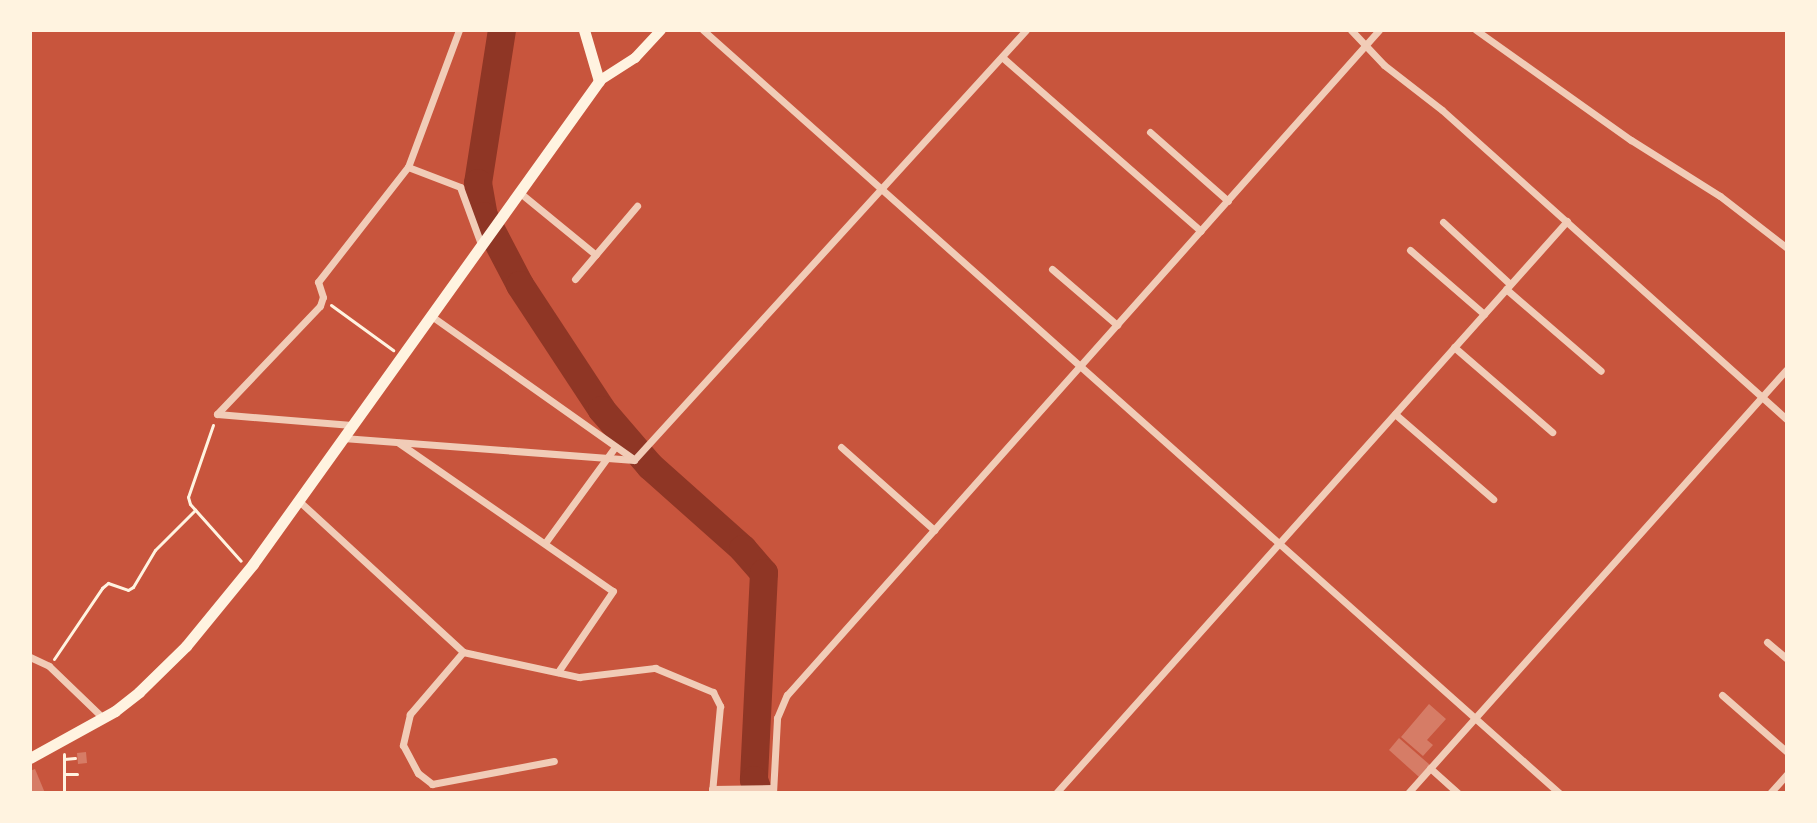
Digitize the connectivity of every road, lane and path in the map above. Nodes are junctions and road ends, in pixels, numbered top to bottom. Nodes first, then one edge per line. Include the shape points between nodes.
1 (459, 30) edge
2 (584, 30) edge
3 (661, 30) edge
4 (703, 30) edge
5 (1026, 30) edge
6 (1351, 30) edge
7 (1379, 30) edge
8 (1476, 30) edge
9 (1367, 44) junction
10 (1002, 57) junction
11 (599, 81) junction
12 (1150, 132) dead end
13 (408, 167) junction
14 (882, 190) junction
15 (519, 192) junction
16 (1228, 201) junction
17 (637, 206) dead end
18 (1567, 221) junction
19 (1443, 222) dead end
20 (1201, 231) junction
21 (483, 242) junction
22 (1787, 248) edge
23 (1410, 250) dead end
24 (596, 255) junction
25 (1052, 269) dead end
26 (575, 279) dead end
27 (1508, 287) junction
28 (323, 297) junction
29 (1484, 314) junction
30 (430, 315) junction
31 (1117, 325) junction
32 (1454, 347) junction
33 (401, 356) junction
34 (1079, 368) junction
35 (1787, 369) edge
36 (1601, 371) dead end
37 (1760, 396) junction
38 (217, 414) junction
39 (1395, 414) junction
40 (1787, 420) edge
41 (352, 425) junction
42 (1552, 432) dead end
43 (342, 438) junction
44 (398, 442) junction
45 (615, 447) junction
46 (841, 447) dead end
47 (607, 457) junction
48 (634, 460) junction
49 (1493, 499) dead end
50 (299, 501) junction
51 (195, 510) junction
52 (934, 530) junction
53 (545, 543) junction
54 (1278, 543) junction
55 (248, 570) junction
56 (1767, 642) dead end
57 (463, 652) junction
58 (30, 657) edge
59 (1787, 659) edge
60 (49, 666) junction
61 (558, 672) junction
62 (1722, 695) dead end
63 (1474, 717) junction
64 (103, 718) junction
65 (64, 738) junction
66 (1787, 752) edge
67 (30, 758) edge
68 (75, 758) dead end
69 (64, 759) junction
70 (554, 761) dead end
71 (1430, 768) junction
72 (64, 774) junction
73 (77, 774) dead end
74 (1787, 774) edge
75 (773, 790) edge
76 (714, 792) edge
77 (64, 793) edge
78 (1056, 793) edge
79 (1408, 793) edge
80 (1458, 793) edge
81 (1559, 793) edge
82 (1770, 793) edge

1 - 13 street
2 - 11 main road
3 - 11 main road via 635,58
4 - 14 street
5 - 10 street
6 - 9 street
7 - 9 street
8 - 22 street via 1720,196
9 - 16 street
9 - 18 street via 1384,65
10 - 14 street
10 - 20 street
11 - 15 main road
12 - 16 street
13 - 21 street via 460,187
13 - 28 street via 318,282
14 - 34 street
14 - 48 street
15 - 21 main road
15 - 24 street
16 - 20 street
17 - 24 street
18 - 27 street
18 - 37 street
19 - 27 street
20 - 31 street
21 - 30 main road
23 - 29 street
24 - 26 street
25 - 31 street
27 - 29 street
27 - 36 street
28 - 33 path
28 - 38 street
29 - 32 street
30 - 33 main road
30 - 45 street
31 - 34 street
32 - 39 street
32 - 42 street
33 - 41 main road
34 - 52 street
34 - 54 street
35 - 37 street
37 - 40 street
37 - 63 street
38 - 41 street
38 - 51 path via 189,489
39 - 49 street
39 - 54 street
41 - 43 main road
43 - 44 street
43 - 50 main road
44 - 47 street
44 - 53 street
45 - 47 street
45 - 48 street
46 - 52 street
47 - 48 street
47 - 53 street
50 - 55 main road
50 - 57 street
51 - 55 path
51 - 60 path via 155,550 133,587 113,583 102,588
52 - 75 street via 780,706
53 - 61 street via 613,591
54 - 63 street
54 - 78 street
55 - 64 main road via 161,673
56 - 59 street
57 - 61 street
57 - 70 street via 410,714 403,745 418,773 432,784
58 - 60 street
60 - 64 street
61 - 76 street via 579,677 655,668 713,692 720,706
62 - 66 street
63 - 71 street
63 - 81 street
64 - 65 main road
65 - 67 main road
65 - 69 path
68 - 69 path
69 - 72 path
71 - 79 street
71 - 80 street
72 - 73 path
72 - 77 path
74 - 82 street
75 - 76 street

